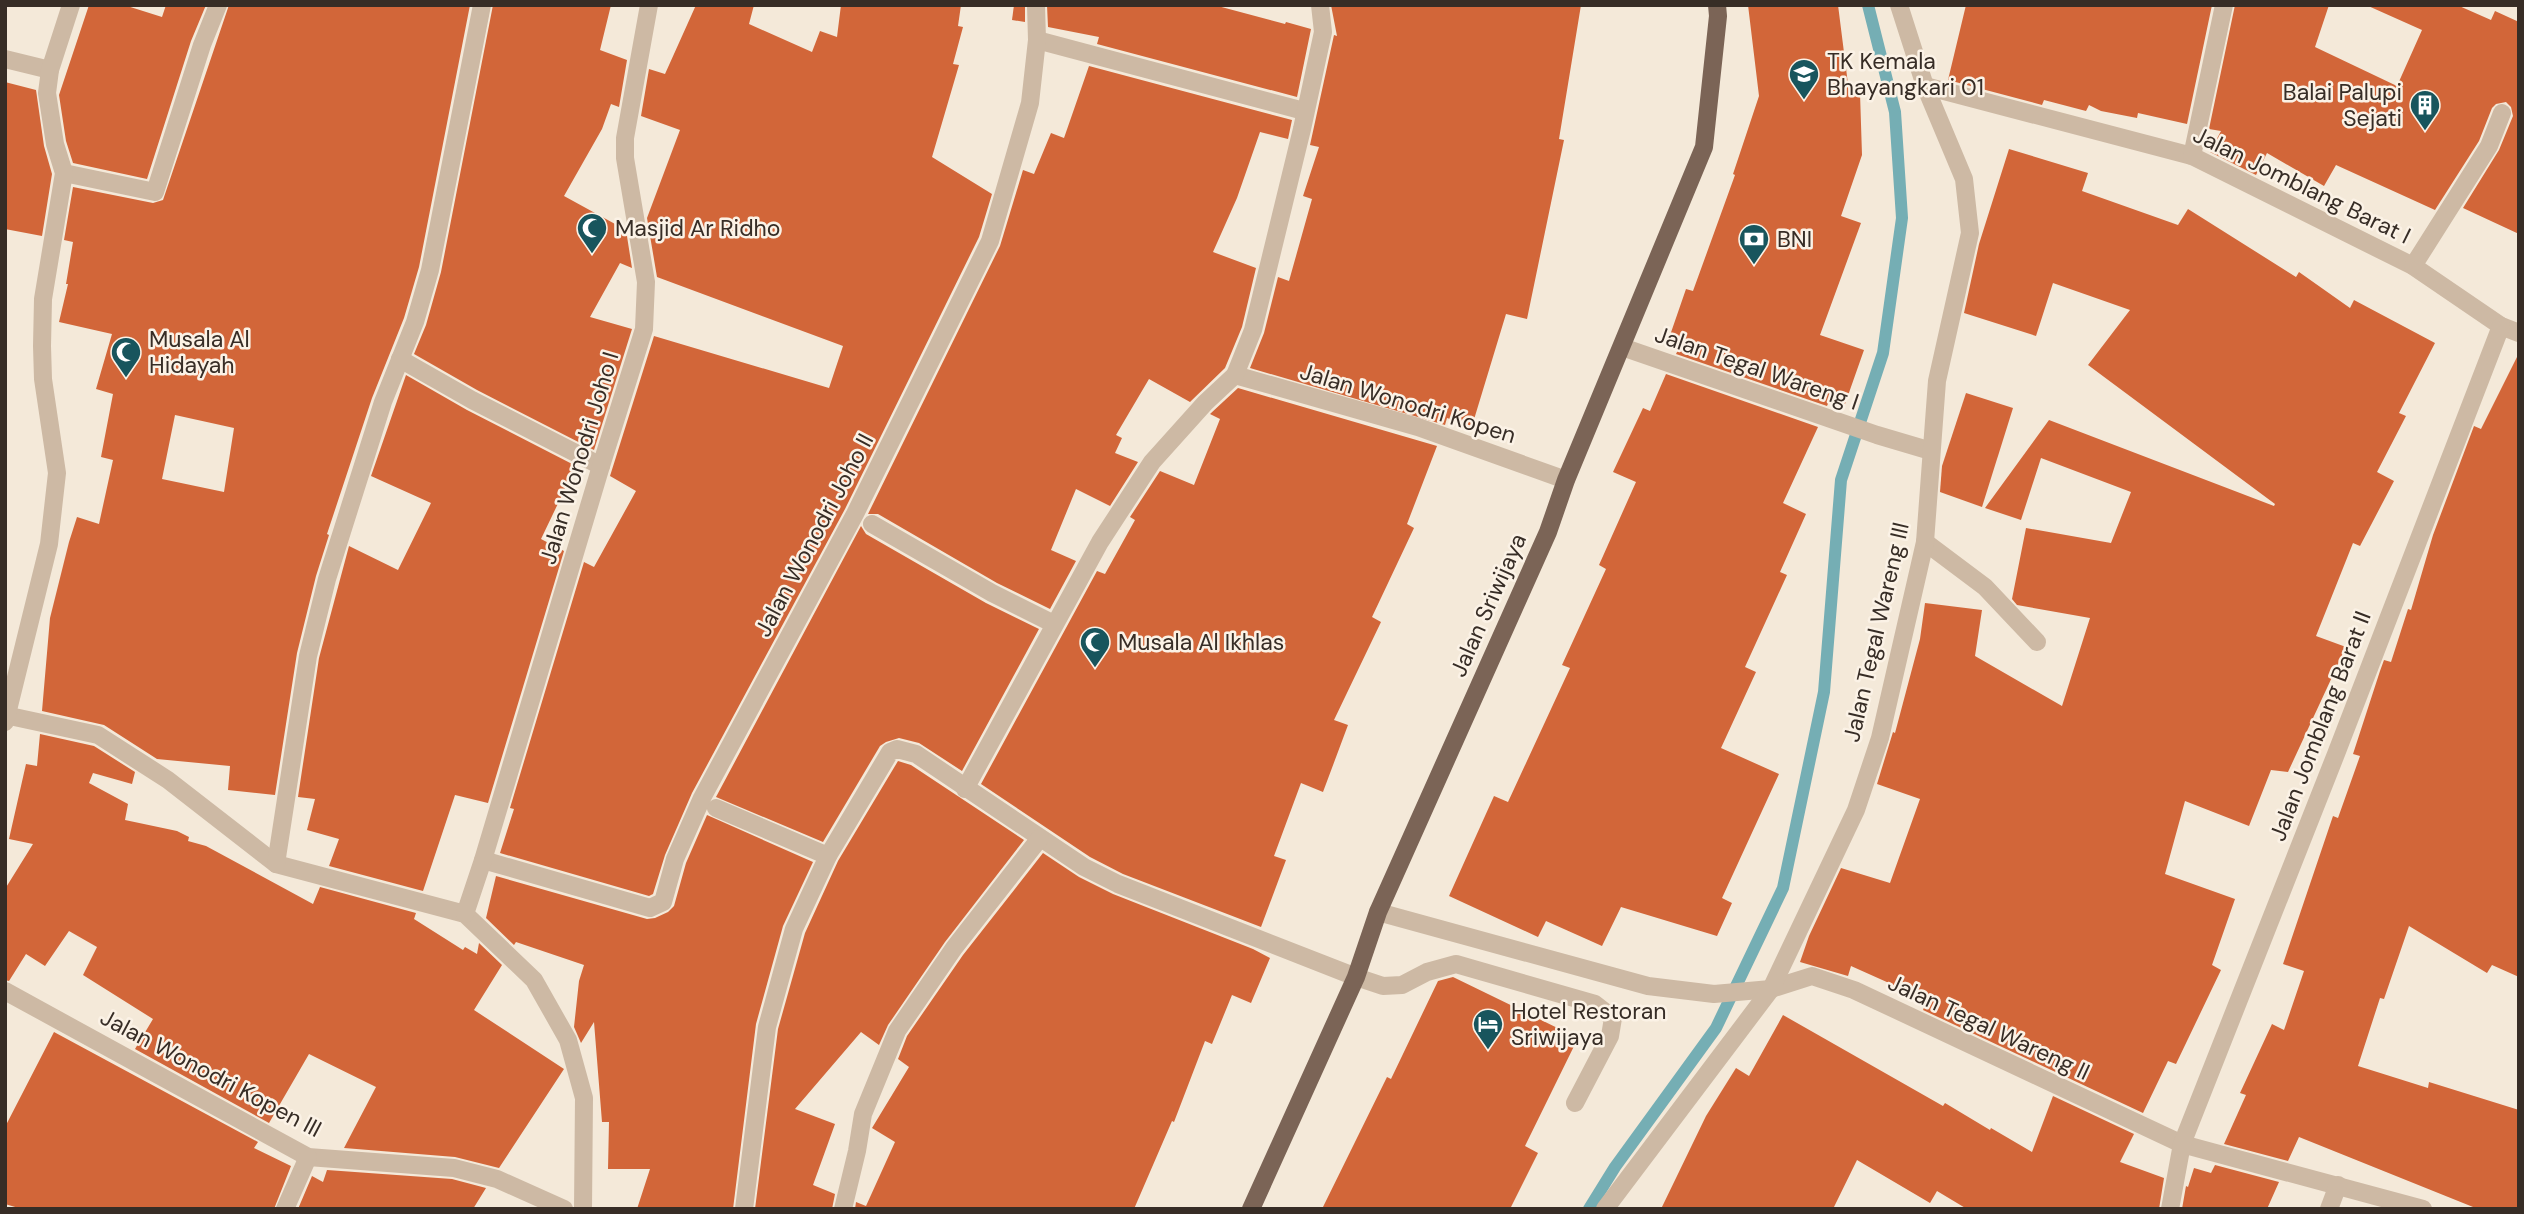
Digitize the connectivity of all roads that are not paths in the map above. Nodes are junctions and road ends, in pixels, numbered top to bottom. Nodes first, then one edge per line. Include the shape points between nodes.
1 (71, 5) edge
2 (218, 5) edge
3 (482, 5) edge
4 (649, 5) edge
5 (1036, 5) edge
6 (1320, 5) edge
7 (1717, 5) edge
8 (1899, 5) edge
9 (2224, 5) edge
10 (1037, 40) junction
11 (5, 59) edge
12 (50, 70) junction
13 (1925, 86) junction
14 (1304, 111) junction
15 (2502, 113) dead end
16 (2192, 156) junction
17 (64, 173) junction
18 (2413, 266) junction
19 (2501, 326) junction
20 (2519, 333) edge
21 (1622, 347) junction
22 (400, 359) junction
23 (1235, 375) junction
24 (1931, 451) junction
25 (601, 466) junction
26 (1566, 480) junction
27 (872, 524) dead end
28 (1925, 542) junction
29 (1054, 624) junction
30 (2037, 642) dead end
31 (6, 717) edge
32 (965, 789) junction
33 (716, 808) dead end
34 (1040, 838) junction
35 (828, 856) junction
36 (483, 860) junction
37 (275, 863) junction
38 (1378, 912) junction
39 (465, 914) junction
40 (1356, 977) junction
41 (1763, 990) junction
42 (5, 991) edge
43 (1575, 1103) dead end
44 (2182, 1144) junction
45 (308, 1157) junction
46 (2338, 1185) junction
47 (285, 1209) edge
48 (564, 1209) edge
49 (583, 1209) edge
50 (744, 1209) edge
51 (843, 1209) edge
52 (1251, 1209) edge
53 (1605, 1209) edge
54 (2170, 1209) edge
55 (2329, 1209) edge
56 (2423, 1209) edge

1 - 12 street
2 - 17 street via 155,192
3 - 22 street via 430,270
4 - 25 street, Jalan Wonodri Joho I via 625,138 646,282 644,329
5 - 10 street, Jalan Wonodri Joho II
6 - 14 street via 1323,32
7 - 21 main road, Jalan Sriwijaya via 1704,147
8 - 13 street, Jalan Tegal Wareng III
9 - 16 street
10 - 14 street
10 - 36 street, Jalan Wonodri Joho II via 1030,103 990,241 855,514 702,798 675,859 663,902 650,908
11 - 12 street
12 - 17 street via 50,117
13 - 16 street, Jalan Jomblang Barat I
13 - 24 street, Jalan Tegal Wareng III via 1964,178 1970,233 1937,381
14 - 23 street via 1252,330
15 - 18 street via 2489,145
16 - 18 street, Jalan Jomblang Barat I
17 - 31 street via 43,299 43,379 57,473 49,544
18 - 19 street, Jalan Jomblang Barat I
19 - 20 street, Jalan Jomblang Barat I
19 - 44 street, Jalan Jomblang Barat II
21 - 24 street, Jalan Tegal Wareng I
21 - 26 main road, Jalan Sriwijaya
22 - 25 street
22 - 37 street via 314,631
23 - 26 street, Jalan Wonodri Kopen via 1418,427
23 - 29 street via 1152,462
24 - 28 street, Jalan Tegal Wareng III
25 - 36 street, Jalan Wonodri Joho I
26 - 38 main road, Jalan Sriwijaya via 1548,532
27 - 29 street
28 - 30 street via 1985,587
28 - 41 street, Jalan Tegal Wareng III via 1880,738 1856,810
29 - 32 street
31 - 37 street via 98,735 168,780
32 - 34 street
32 - 35 street via 916,754 897,749 890,752
33 - 35 street
34 - 40 street via 1118,884
34 - 51 street via 954,948 897,1031 863,1114
35 - 50 street via 794,929 768,1027
36 - 39 street, Jalan Wonodri Joho I
37 - 39 street
38 - 40 main road, Jalan Sriwijaya
38 - 41 street, Jalan Tegal Wareng II via 1648,986 1714,994
39 - 49 street via 534,980 568,1040 584,1098
40 - 43 street via 1383,986 1402,985 1457,964 1595,1004 1613,1018 1610,1036
40 - 52 main road, Jalan Sriwijaya
41 - 44 street, Jalan Tegal Wareng II via 1812,976 1854,990
41 - 53 street, Jalan Tegal Wareng III
42 - 45 street, Jalan Wonodri Kopen III
44 - 46 street, Jalan Tegal Wareng II
44 - 54 street, Jalan Jomblang Barat II
45 - 47 street
45 - 48 street, Jalan Wonodri Kopen III via 454,1168 497,1179
46 - 55 street
46 - 56 street, Jalan Tegal Wareng II

